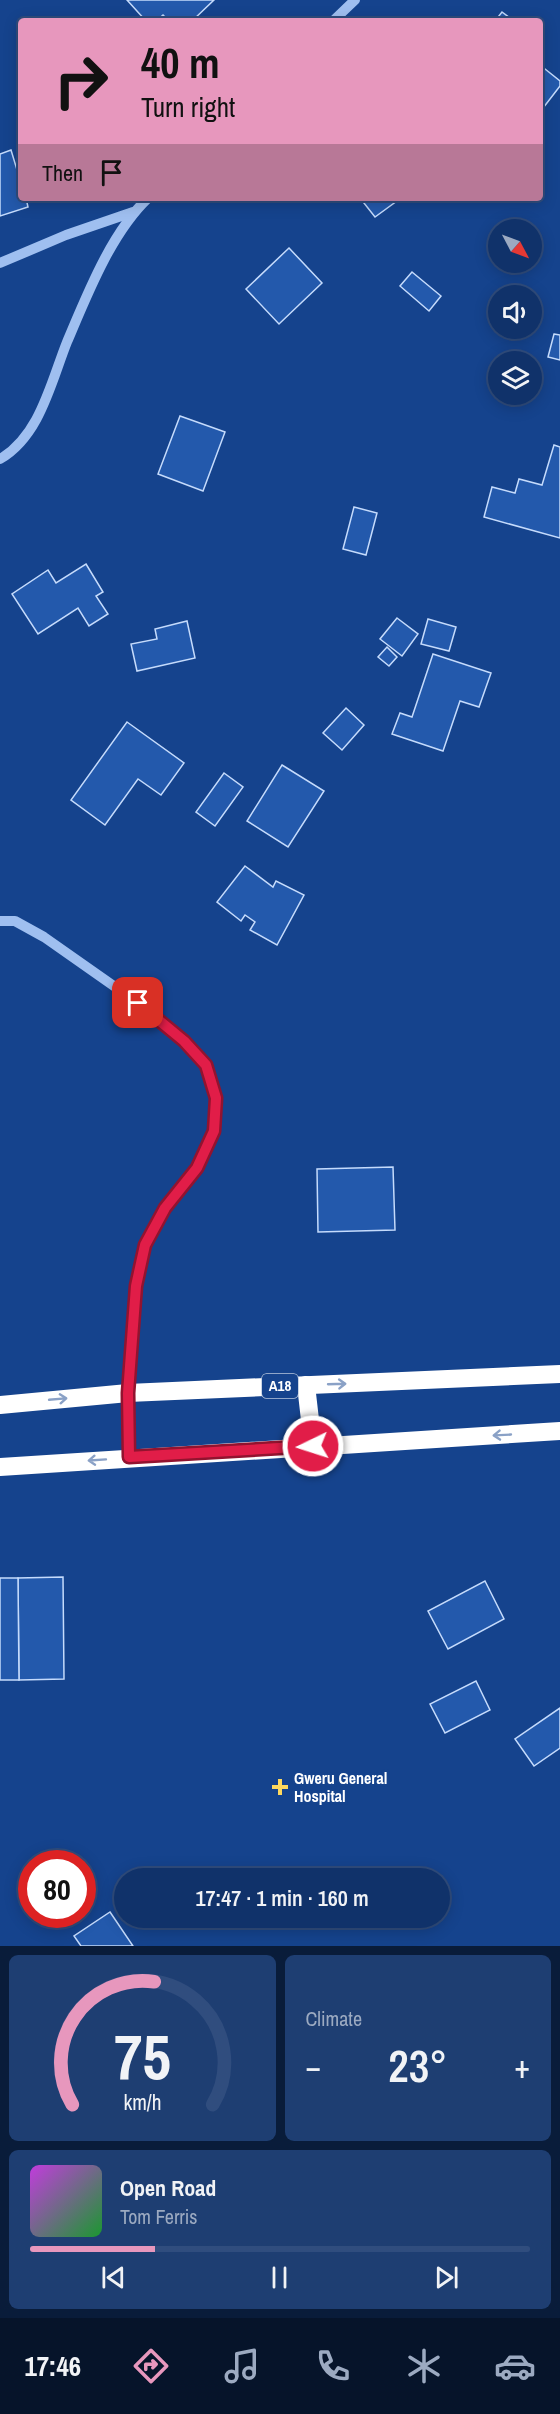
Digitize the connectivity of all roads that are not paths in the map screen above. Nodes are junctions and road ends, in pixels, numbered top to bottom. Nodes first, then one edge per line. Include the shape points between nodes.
1 (355, 0) edge
2 (336, 18) edge
3 (145, 201) edge
4 (134, 212) junction
5 (0, 264) edge
6 (0, 459) edge
7 (0, 921) edge
8 (560, 1374) edge
9 (306, 1385) junction
10 (128, 1393) junction
11 (0, 1405) edge
12 (560, 1431) edge
13 (313, 1446) junction
14 (129, 1457) junction
15 (0, 1467) edge

1 - 2 street
3 - 4 street
4 - 5 street via 66,235
4 - 6 street via 105,260 34,425 13,452
7 - 10 street via 15,921 44,937 138,1003 206,1065 216,1098 214,1131 197,1168 165,1208 145,1245 136,1286
9 -> 8 highway, A18
9 - 10 highway, A18
9 - 13 highway
11 -> 10 highway, A18
10 - 14 street
12 -> 13 highway
13 - 14 highway
14 -> 15 highway

